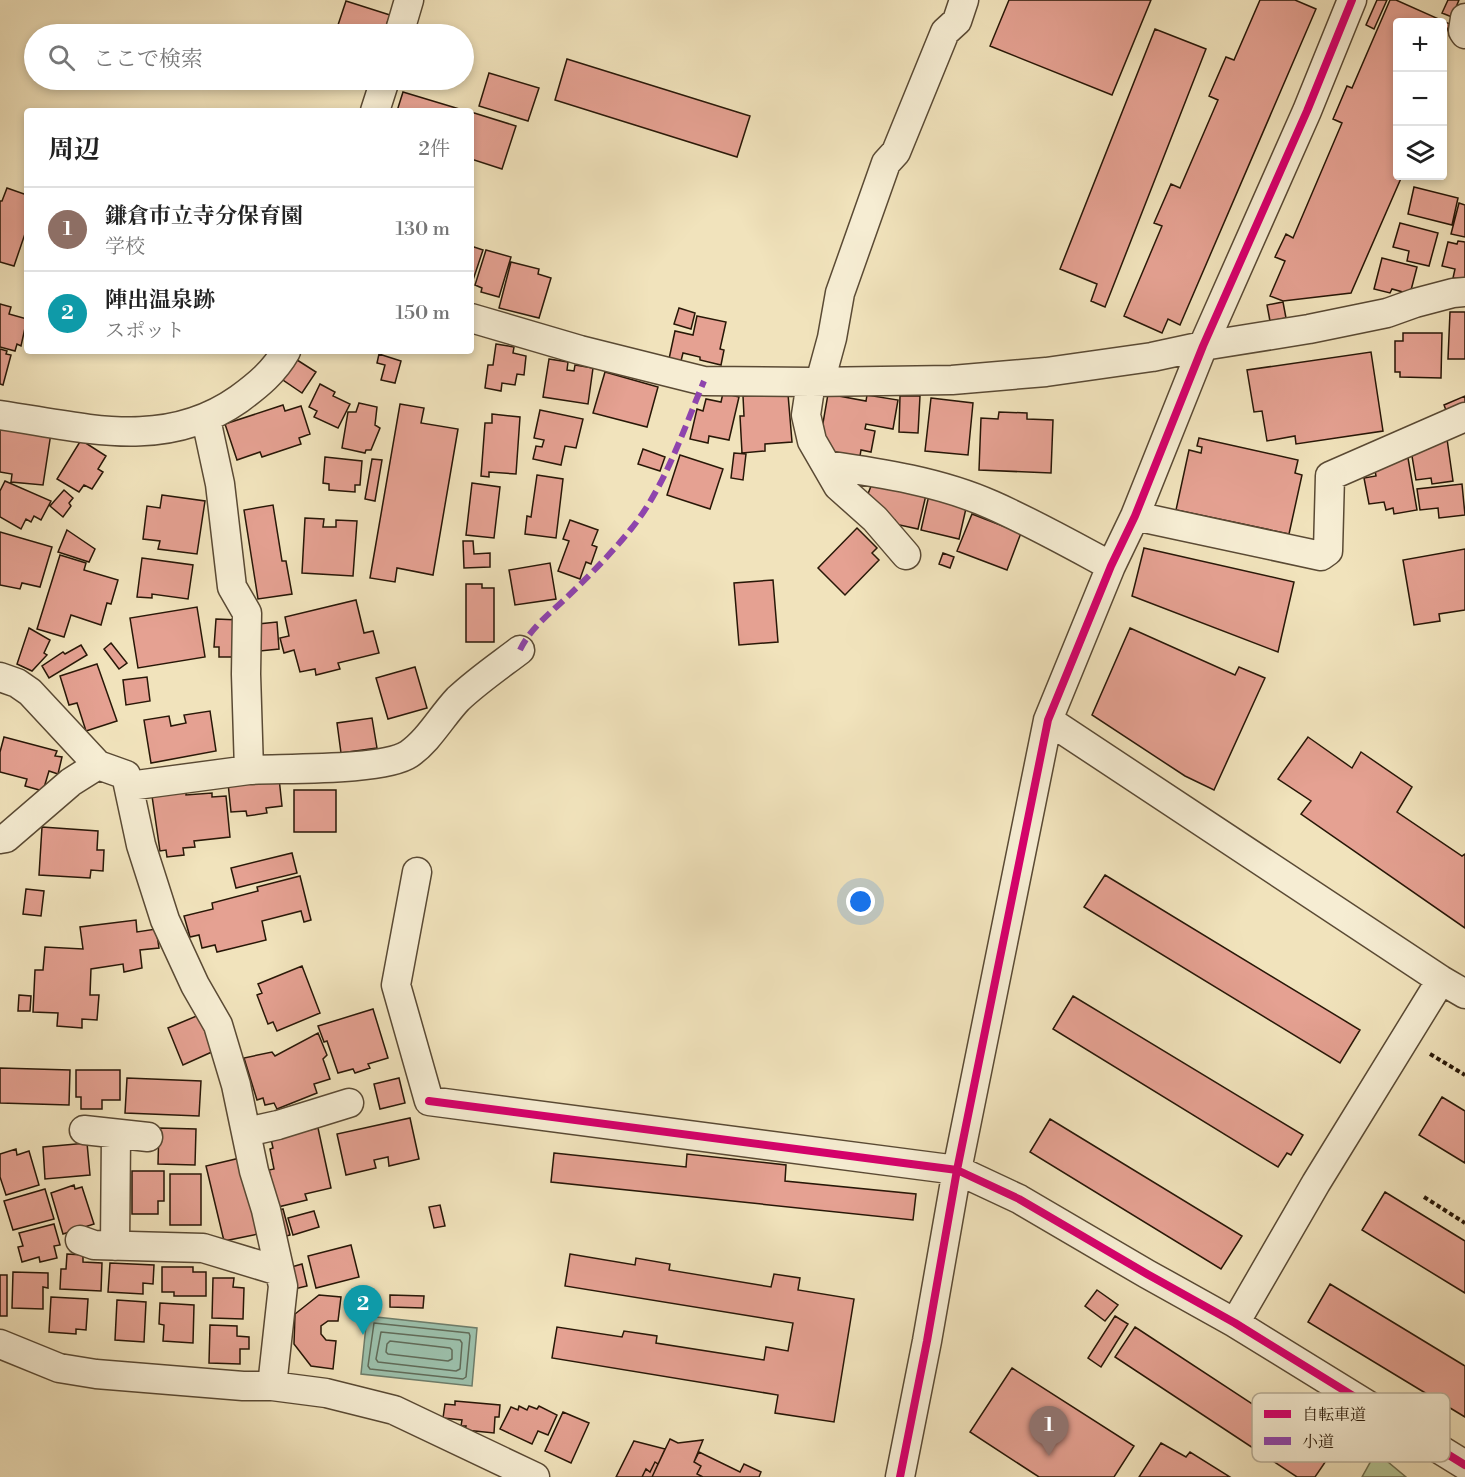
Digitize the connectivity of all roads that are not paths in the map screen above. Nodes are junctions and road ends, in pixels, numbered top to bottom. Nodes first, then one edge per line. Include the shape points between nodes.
1 (409, 0) edge
2 (1352, 0) edge
3 (960, 11) edge
4 (1465, 18) edge
5 (402, 24) edge
6 (1465, 34) edge
7 (382, 90) edge
8 (376, 108) edge
9 (1465, 292) edge
10 (474, 319) edge
11 (1203, 346) junction
12 (284, 354) edge
13 (815, 382) junction
14 (0, 415) edge
15 (1465, 417) edge
16 (206, 418) junction
17 (826, 465) junction
18 (1135, 516) junction
19 (906, 555) dead end
20 (1111, 566) junction
21 (520, 650) dead end
22 (0, 677) edge
23 (1048, 720) junction
24 (98, 765) junction
25 (249, 770) junction
26 (129, 786) junction
27 (0, 839) edge
28 (417, 872) dead end
29 (1453, 987) edge
30 (348, 1103) dead end
31 (84, 1130) dead end
32 (247, 1132) junction
33 (116, 1135) junction
34 (148, 1137) dead end
35 (957, 1170) junction
36 (80, 1240) dead end
37 (115, 1246) junction
38 (279, 1271) junction
39 (1234, 1323) junction
40 (0, 1344) edge
41 (272, 1386) junction
42 (1348, 1393) edge
43 (1450, 1456) edge
44 (1465, 1465) edge
45 (535, 1477) edge
46 (900, 1477) edge

1 - 5 street
2 - 11 street
3 - 13 street via 945,32 896,152 886,163 840,293 832,338
4 - 6 street
7 - 8 street
9 - 11 street via 1387,314
10 - 13 street via 704,381
11 - 13 street via 1152,357 986,379
11 - 18 street
12 - 16 street via 258,385
13 - 17 street via 806,415 812,441
14 - 16 street via 147,432 181,428
15 - 18 street via 1330,476 1328,551 1322,556
16 - 25 street via 220,484 232,587 247,613
17 - 19 street via 838,486 875,519
17 - 20 street via 964,494
18 - 20 street
20 - 23 street
21 - 25 street via 457,700 422,743 407,755 362,765
22 - 24 street via 30,692
23 - 29 street
23 - 35 street
24 - 26 street via 126,775
24 - 27 street
25 - 26 street
26 - 32 street via 141,845 165,920 218,1025
28 - 35 street via 396,985 429,1101
29 - 39 street via 1405,1039
30 - 32 street
31 - 33 street
32 - 38 street
33 - 34 street
33 - 37 street
35 - 39 street via 1019,1199
35 - 46 street
36 - 37 street
37 - 38 street via 203,1248
38 - 41 street via 283,1286
39 - 42 street
40 - 41 street via 59,1368 96,1374
41 - 45 street via 326,1393 394,1410
43 - 44 street

